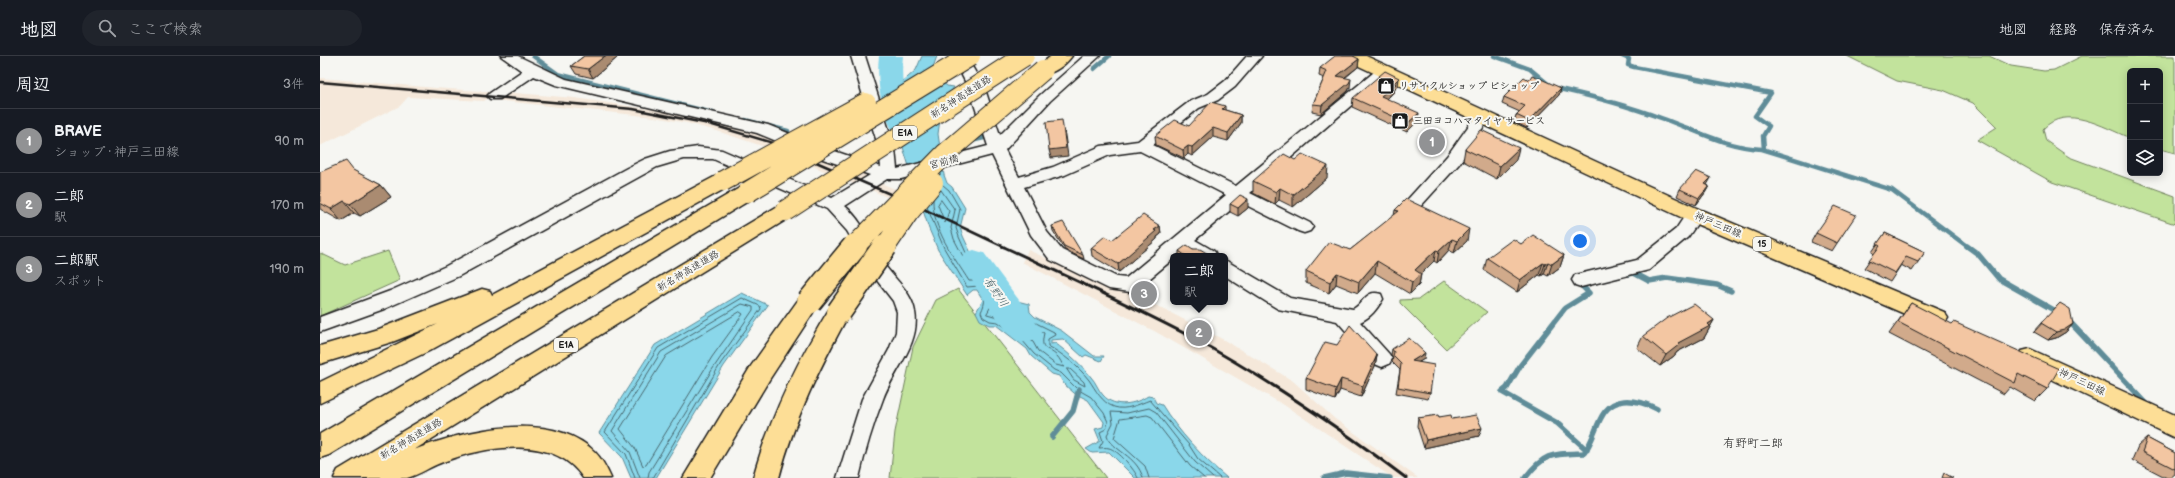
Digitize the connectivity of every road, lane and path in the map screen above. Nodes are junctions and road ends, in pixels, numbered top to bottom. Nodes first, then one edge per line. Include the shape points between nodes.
1 (508, 56) edge
2 (858, 56) edge
3 (942, 56) edge
4 (959, 56) edge
5 (970, 56) edge
6 (1024, 56) edge
7 (1063, 56) edge
8 (1093, 56) edge
9 (1255, 56) edge
10 (1352, 56) edge
11 (533, 70) junction
12 (1043, 70) junction
13 (1384, 71) junction
14 (495, 96) dead end
15 (1482, 118) junction
16 (1142, 146) junction
17 (992, 150) junction
18 (892, 174) junction
19 (723, 181) junction
20 (1014, 184) junction
21 (1238, 193) junction
22 (1414, 203) edge
23 (833, 205) junction
24 (1694, 215) junction
25 (1304, 227) dead end
26 (1182, 240) junction
27 (1203, 253) edge
28 (1228, 269) edge
29 (1581, 280) dead end
30 (1374, 299) dead end
31 (1344, 316) junction
32 (320, 325) edge
33 (1952, 325) edge
34 (2010, 350) edge
35 (320, 355) edge
36 (1382, 358) dead end
37 (320, 393) edge
38 (2175, 427) edge
39 (320, 447) edge
40 (347, 478) edge
41 (381, 478) edge
42 (598, 478) edge
43 (696, 478) edge
44 (766, 478) edge
45 (848, 478) edge

1 - 11 street
2 - 18 street via 888,149
3 - 19 main road, bridge via 850,112
4 - 17 street via 977,90
5 - 39 main road, bridge via 748,192
6 - 40 main road, 新名神高速道路 / E1A, bridge via 786,211
7 - 12 main road
8 - 17 street via 1044,98
9 - 16 street via 1230,84 1213,97 1194,104
10 - 13 main road, 神戸三田線 / 15
11 - 14 street
11 - 18 street via 576,86 762,129 814,150
12 - 43 main road, bridge via 946,153 858,242 809,302 760,373
12 - 44 main road, bridge via 982,131 917,202 839,312 816,350 794,395 773,450
13 - 15 main road, 神戸三田線 / 15
13 - 21 street
15 - 22 street via 1453,160
15 - 24 main road, 神戸三田線 / 15
16 - 20 street via 1107,150 1059,171
16 - 21 street
17 - 18 street, 宮前橋, bridge
17 - 20 street
18 - 23 street, 宮前橋
19 - 35 main road via 608,240 497,291 384,336
19 - 37 main road via 494,305
20 - 26 street via 1040,234 1056,255 1077,268 1115,284 1130,285
21 - 25 street
21 - 26 street
23 - 32 street via 716,154 680,154 660,159 631,172 519,236 428,282 387,301
23 - 45 street via 846,214 879,270 902,300 906,312 902,342 877,388
24 - 29 street via 1682,233 1643,265
24 - 33 main road, 神戸三田線 / 15
26 - 27 street
28 - 31 street via 1285,304
30 - 31 street via 1365,311 1355,317
31 - 36 street
34 - 38 main road, 神戸三田線
41 - 42 main road via 445,450 484,440 521,437 547,440 570,448 586,460

